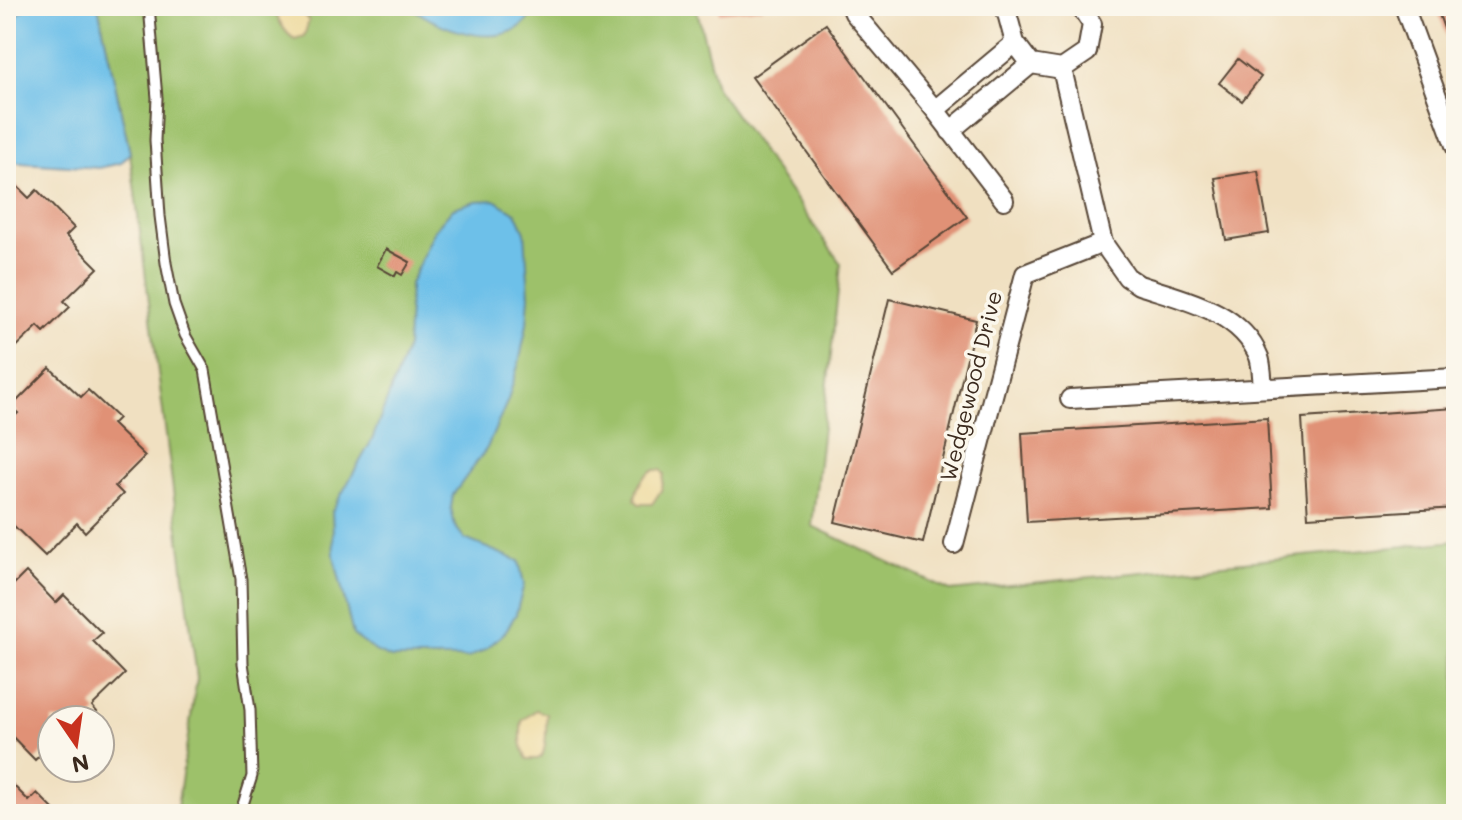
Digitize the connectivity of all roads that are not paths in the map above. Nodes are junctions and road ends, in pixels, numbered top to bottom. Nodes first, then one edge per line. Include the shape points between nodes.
1 (149, 6) edge
2 (851, 6) edge
3 (1005, 6) edge
4 (1080, 6) edge
5 (1404, 6) edge
6 (1015, 43) junction
7 (1031, 64) junction
8 (1062, 69) junction
9 (935, 110) junction
10 (950, 131) junction
11 (1456, 148) edge
12 (1004, 200) dead end
13 (1103, 243) junction
14 (1456, 378) edge
15 (1263, 388) junction
16 (1070, 399) dead end
17 (954, 544) dead end
18 (240, 814) edge

1 - 18 lane via 166,263 177,315 205,370 241,579 252,776
2 - 9 street
3 - 6 street
4 - 8 street via 1092,24 1087,52
5 - 11 street
6 - 7 street
6 - 9 street
7 - 8 street
7 - 10 street
8 - 13 street
9 - 10 street
10 - 12 street
13 - 15 street via 1139,285 1206,309 1244,331 1259,358
13 - 17 street, Wedgewood Drive via 1025,274
14 - 15 street
15 - 16 street

